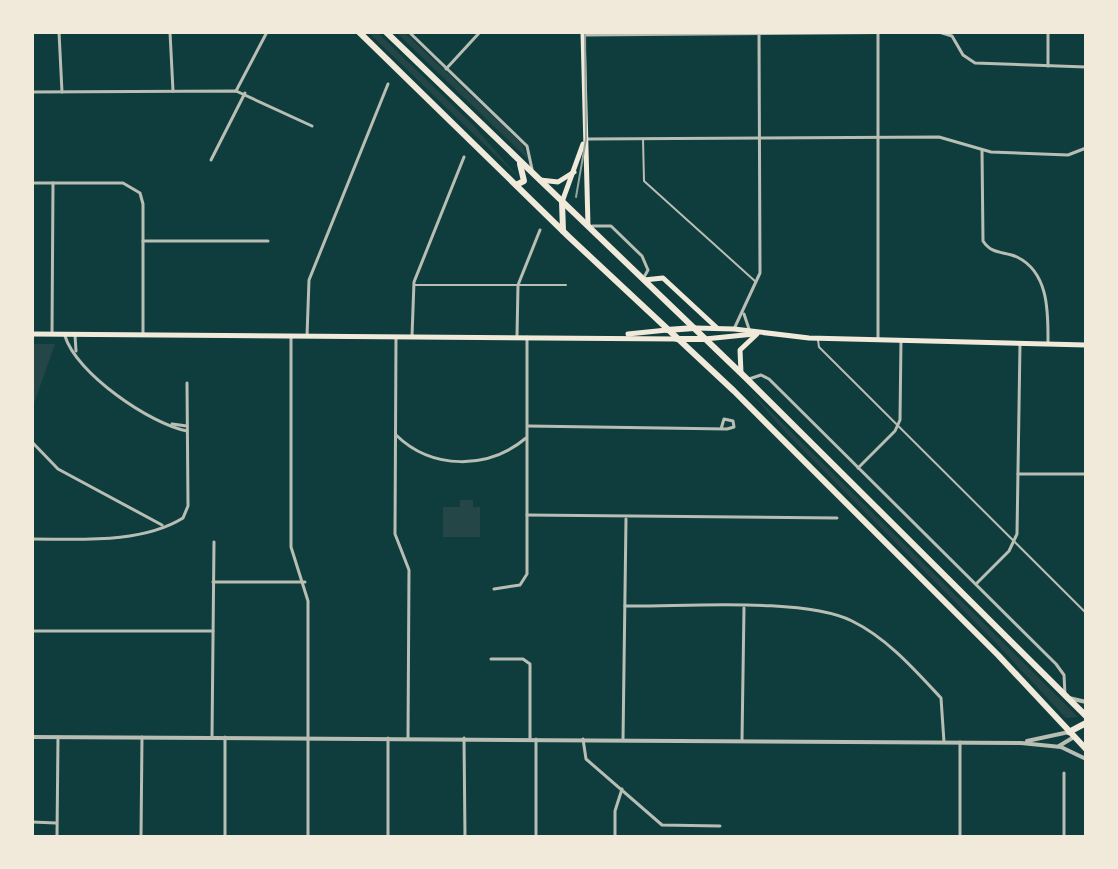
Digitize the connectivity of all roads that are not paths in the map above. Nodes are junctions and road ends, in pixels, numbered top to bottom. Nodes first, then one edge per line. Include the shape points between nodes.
1 (59, 32) edge
2 (170, 32) edge
3 (267, 32) edge
4 (359, 32) edge
5 (386, 32) edge
6 (409, 32) edge
7 (480, 32) edge
8 (878, 32) edge
9 (958, 32) edge
10 (1048, 32) edge
11 (584, 33) edge
12 (759, 33) edge
13 (955, 39) junction
14 (1048, 66) junction
15 (1086, 67) edge
16 (446, 69) junction
17 (388, 84) dead end
18 (173, 91) junction
19 (236, 91) junction
20 (32, 92) edge
21 (62, 92) junction
22 (245, 93) junction
23 (312, 126) dead end
24 (876, 137) junction
25 (643, 138) junction
26 (759, 138) junction
27 (584, 139) junction
28 (1086, 148) edge
29 (982, 150) junction
30 (464, 157) dead end
31 (211, 160) dead end
32 (519, 161) junction
33 (574, 171) junction
34 (537, 177) junction
35 (32, 183) edge
36 (53, 183) junction
37 (516, 185) junction
38 (562, 202) junction
39 (588, 226) junction
40 (540, 230) dead end
41 (563, 231) junction
42 (143, 241) junction
43 (268, 241) dead end
44 (643, 280) junction
45 (757, 283) junction
46 (414, 285) junction
47 (518, 285) junction
48 (566, 285) dead end
49 (744, 314) junction
50 (694, 328) junction
51 (718, 328) junction
52 (734, 329) junction
53 (667, 330) junction
54 (32, 334) edge
55 (52, 334) junction
56 (64, 334) junction
57 (757, 334) junction
58 (75, 335) junction
59 (143, 335) junction
60 (291, 336) junction
61 (307, 336) junction
62 (396, 336) junction
63 (412, 336) junction
64 (517, 336) junction
65 (527, 336) junction
66 (619, 336) junction
67 (818, 338) junction
68 (677, 339) junction
69 (704, 339) junction
70 (878, 340) junction
71 (901, 340) junction
72 (1020, 344) junction
73 (1048, 345) junction
74 (1086, 345) edge
75 (77, 355) junction
76 (744, 376) junction
77 (187, 383) dead end
78 (734, 391) junction
79 (528, 426) junction
80 (898, 427) junction
81 (187, 428) junction
82 (721, 429) dead end
83 (396, 435) junction
84 (528, 436) junction
85 (32, 442) edge
86 (858, 468) junction
87 (1018, 474) junction
88 (1086, 474) edge
89 (144, 514) junction
90 (527, 515) junction
91 (626, 518) junction
92 (837, 518) dead end
93 (163, 526) junction
94 (154, 529) junction
95 (32, 539) edge
96 (214, 542) dead end
97 (1014, 543) junction
98 (213, 582) junction
99 (305, 582) junction
100 (976, 584) junction
101 (494, 589) dead end
102 (625, 606) junction
103 (744, 607) junction
104 (1086, 613) edge
105 (32, 631) edge
106 (213, 631) junction
107 (491, 659) dead end
108 (1066, 696) junction
109 (1086, 702) edge
110 (1086, 716) edge
111 (1086, 723) edge
112 (1071, 734) junction
113 (32, 737) edge
114 (58, 737) junction
115 (142, 737) junction
116 (212, 737) junction
117 (225, 737) junction
118 (308, 737) junction
119 (388, 738) junction
120 (408, 738) junction
121 (464, 738) junction
122 (533, 739) junction
123 (583, 739) junction
124 (623, 740) junction
125 (742, 740) junction
126 (944, 742) junction
127 (960, 742) junction
128 (1021, 743) junction
129 (1051, 746) junction
130 (1086, 749) edge
131 (1086, 759) edge
132 (1064, 773) dead end
133 (622, 789) junction
134 (32, 822) edge
135 (57, 823) junction
136 (720, 826) dead end
137 (57, 837) edge
138 (141, 837) edge
139 (225, 837) edge
140 (308, 837) edge
141 (388, 837) edge
142 (465, 837) edge
143 (536, 837) edge
144 (615, 837) edge
145 (960, 837) edge
146 (1064, 837) edge

1 - 21 street
2 - 18 street
3 - 19 street
4 - 37 highway
5 - 32 highway
6 - 16 street
7 - 16 street
8 - 12 street
8 - 13 street via 939,32
8 - 24 street
9 - 13 street
10 - 14 street
11 - 12 street
11 - 27 main road
12 - 26 street
13 - 14 street via 963,55 975,63
14 - 15 street
16 - 34 street via 528,147
17 - 61 street via 309,280
18 - 19 street
18 - 21 street
19 - 22 street
20 - 21 street
22 - 23 street
22 - 31 street
24 - 26 street
24 - 29 street via 944,138
24 - 70 street
25 - 26 street
25 - 27 street
25 - 45 lane via 644,181
26 - 45 street
27 - 33 main road
27 - 39 main road
28 - 29 street via 1068,155
29 - 73 street via 983,241 992,251 1020,259 1047,294
30 - 46 street
32 - 34 highway
32 - 37 highway via 524,181
33 - 34 main road via 558,182
33 - 38 main road
34 - 38 highway
35 - 36 street
36 - 42 street via 133,186 142,197
36 - 55 street
37 - 41 highway
38 - 39 highway
38 - 41 highway
39 - 44 highway
39 - 44 street via 611,227 642,256 648,270
40 - 47 street
41 - 53 highway
42 - 43 street
42 - 59 street
44 - 50 highway
44 - 51 main road via 662,277
45 - 49 street
46 - 47 lane
46 - 63 street
47 - 48 lane
47 - 64 street
49 - 52 street
49 - 57 street via 748,328
50 - 51 main road
50 - 53 highway
50 - 69 highway
51 - 52 main road
52 - 57 main road
53 - 66 main road
53 - 68 highway
54 - 55 main road
55 - 56 main road
56 - 58 main road
56 - 75 street
57 - 67 main road
57 - 69 main road
57 - 76 main road via 740,350
58 - 59 main road
58 - 75 street
59 - 60 main road
60 - 61 main road
60 - 99 street via 291,547
61 - 62 main road
62 - 63 main road
62 - 83 street
63 - 64 main road
64 - 65 main road
65 - 66 main road
65 - 79 street
66 - 68 main road
67 - 70 main road
67 - 80 lane via 819,347
68 - 69 highway
68 - 78 highway
69 - 76 highway
70 - 71 main road
71 - 72 main road
71 - 80 street
72 - 73 main road
72 - 87 street
73 - 74 main road
75 - 81 street via 114,395
76 - 78 highway
76 - 86 street via 769,379
76 - 108 highway
77 - 81 street
78 - 112 highway
79 - 82 street
79 - 84 street
80 - 86 street
80 - 97 lane
81 - 93 street via 187,511
83 - 84 street via 420,455 442,460 491,459
83 - 120 street via 396,537 409,570
84 - 90 street
85 - 89 street via 58,469
86 - 100 street
87 - 88 street
87 - 97 street
89 - 93 street
89 - 94 street
90 - 91 street
90 - 101 street via 527,569 520,585
91 - 92 street
91 - 102 street
93 - 94 street
94 - 95 street via 95,539
96 - 98 street
97 - 100 street
97 - 104 lane
98 - 99 street
98 - 106 street
99 - 118 street
100 - 108 street via 1062,670
102 - 103 street
102 - 124 street
103 - 125 street
103 - 126 street via 823,611 874,634 943,700
105 - 106 street
106 - 116 street
107 - 122 street via 523,659 530,664
108 - 109 street
108 - 110 highway
111 - 112 highway
112 - 128 street
112 - 129 street via 1062,745
112 - 130 highway
113 - 114 street
114 - 115 street
114 - 135 street
115 - 116 street
115 - 138 street
116 - 117 street
117 - 118 street
117 - 139 street
118 - 119 street
118 - 140 street
119 - 120 street
119 - 141 street
120 - 121 street
121 - 122 street
121 - 142 street
122 - 123 street
122 - 143 street
123 - 124 street
123 - 133 street via 586,759
124 - 125 street
125 - 126 street
126 - 127 street
127 - 128 street
127 - 145 street
128 - 129 street
129 - 131 street
132 - 146 street
133 - 136 street via 662,825
133 - 144 street
134 - 135 street
135 - 137 street

